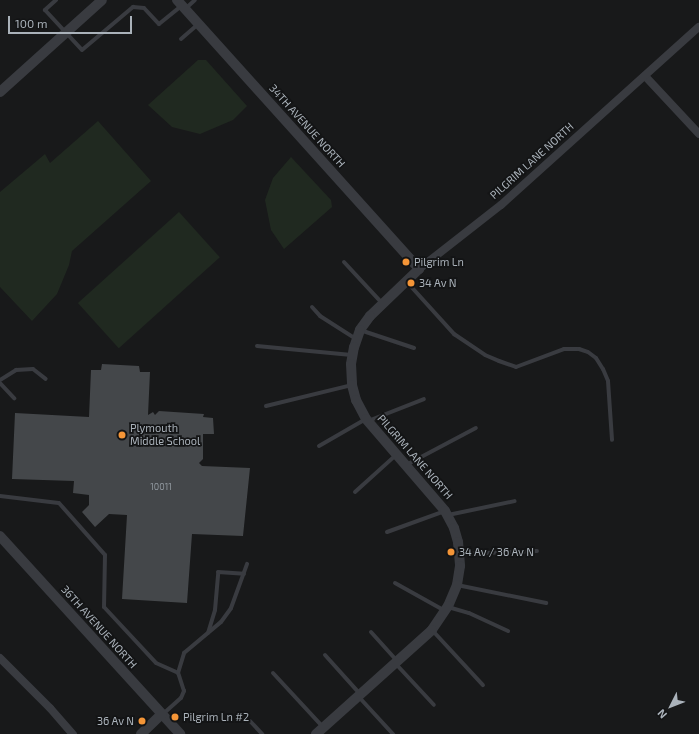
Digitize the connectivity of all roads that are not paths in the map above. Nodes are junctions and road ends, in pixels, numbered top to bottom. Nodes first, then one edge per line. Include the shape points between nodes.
1 (56, 0) edge
2 (102, 0) edge
3 (195, 0) edge
4 (181, 5) edge
5 (198, 24) junction
6 (699, 27) edge
7 (66, 32) junction
8 (182, 39) dead end
9 (646, 76) junction
10 (0, 92) edge
11 (699, 134) edge
12 (344, 262) dead end
13 (419, 269) junction
14 (406, 281) junction
15 (383, 303) junction
16 (312, 307) dead end
17 (358, 335) junction
18 (257, 346) dead end
19 (414, 348) dead end
20 (352, 356) junction
21 (46, 379) dead end
22 (0, 382) edge
23 (352, 385) junction
24 (14, 398) dead end
25 (424, 399) dead end
26 (266, 406) dead end
27 (367, 420) junction
28 (476, 428) dead end
29 (612, 440) dead end
30 (319, 446) dead end
31 (396, 455) junction
32 (406, 465) junction
33 (355, 492) dead end
34 (0, 496) edge
35 (515, 501) dead end
36 (447, 513) junction
37 (387, 532) dead end
38 (0, 536) edge
39 (537, 551) dead end
40 (459, 554) junction
41 (247, 564) dead end
42 (244, 574) junction
43 (395, 583) dead end
44 (457, 585) junction
45 (546, 603) dead end
46 (447, 609) junction
47 (432, 630) junction
48 (508, 631) dead end
49 (371, 632) dead end
50 (208, 633) junction
51 (325, 654) dead end
52 (0, 658) edge
53 (396, 662) junction
54 (178, 673) junction
55 (273, 673) dead end
56 (483, 686) dead end
57 (359, 695) junction
58 (434, 704) dead end
59 (162, 714) junction
60 (250, 721) dead end
61 (321, 731) edge
62 (73, 734) edge
63 (141, 734) edge
64 (180, 734) edge
65 (262, 734) edge
66 (393, 734) edge

1 - 7 lane via 45,10
2 - 7 street
3 - 4 lane
4 - 5 street, 34TH AVENUE NORTH
4 - 7 lane via 160,24 144,8 133,7 82,50
5 - 8 lane
5 - 13 street, 34TH AVENUE NORTH
6 - 9 street, PILGRIM LANE NORTH
7 - 10 street
9 - 11 street
9 - 13 street, PILGRIM LANE NORTH via 501,205
12 - 15 lane
13 - 14 street, PILGRIM LANE NORTH
14 - 15 street, PILGRIM LANE NORTH
14 - 29 lane via 454,334 485,355 499,361 516,367 564,349 579,349 596,358 608,381
15 - 17 street, PILGRIM LANE NORTH via 370,316
16 - 17 lane via 320,316
17 - 19 lane
17 - 20 street, PILGRIM LANE NORTH
18 - 20 lane
20 - 23 street, PILGRIM LANE NORTH
21 - 22 lane via 33,369 16,370
22 - 24 lane
23 - 26 lane
23 - 27 street, PILGRIM LANE NORTH via 356,400
25 - 27 lane
27 - 30 lane
27 - 31 street, PILGRIM LANE NORTH
28 - 32 lane
31 - 32 street, PILGRIM LANE NORTH
31 - 33 lane
32 - 36 street, PILGRIM LANE NORTH
34 - 54 lane via 59,503 105,555 104,607 156,663
35 - 36 lane
36 - 37 lane
36 - 40 street, PILGRIM LANE NORTH via 454,528
38 - 59 street, 36TH AVENUE NORTH
39 - 40 lane
40 - 44 street, PILGRIM LANE NORTH
41 - 42 lane
42 - 50 lane via 231,608 221,622
42 - 50 lane via 218,572 216,610
43 - 46 lane
44 - 45 lane
44 - 46 street, PILGRIM LANE NORTH
46 - 47 street, PILGRIM LANE NORTH
46 - 48 lane via 469,613
47 - 53 street, PILGRIM LANE NORTH
47 - 56 lane
49 - 53 lane
50 - 54 lane via 184,653
51 - 57 lane
52 - 62 street
53 - 57 street, PILGRIM LANE NORTH
53 - 58 lane
54 - 59 lane via 184,691 182,698
55 - 61 lane
57 - 61 street, PILGRIM LANE NORTH
57 - 66 lane
59 - 63 street
59 - 64 street, 36TH AVENUE NORTH
60 - 65 lane

